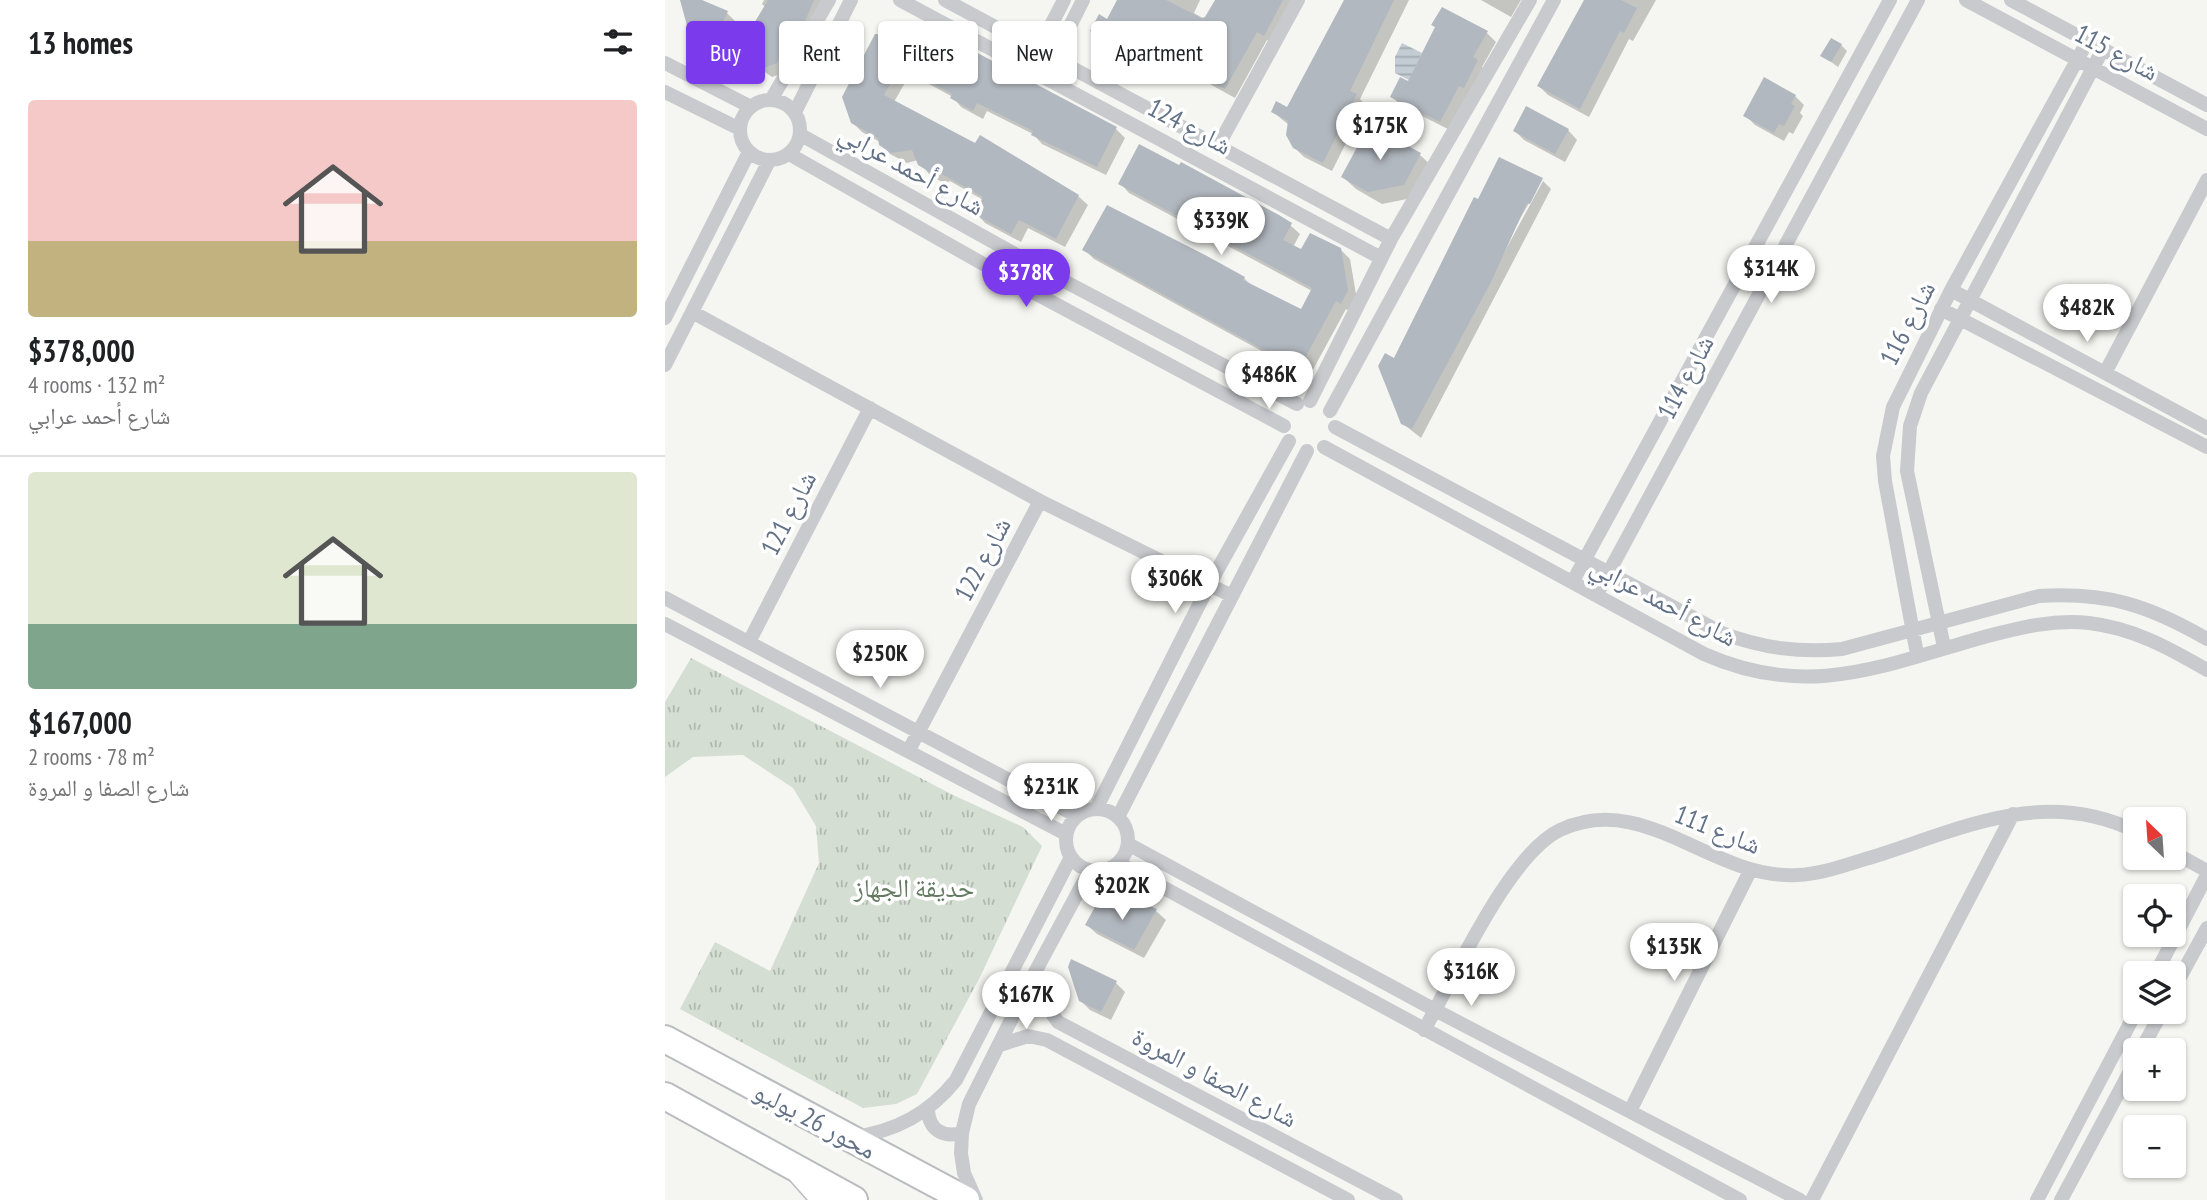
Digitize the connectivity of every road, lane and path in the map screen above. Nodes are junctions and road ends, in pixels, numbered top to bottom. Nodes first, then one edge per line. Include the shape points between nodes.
1 (829, 0) edge
2 (851, 0) edge
3 (900, 0) edge
4 (945, 0) edge
5 (1064, 0) edge
6 (1083, 0) edge
7 (1299, 0) edge
8 (1532, 0) edge
9 (1890, 0) edge
10 (1919, 0) edge
11 (1966, 0) edge
12 (2011, 0) edge
13 (1551, 4) edge
14 (1053, 21) edge
15 (1072, 21) edge
16 (992, 25) edge
17 (2087, 42) junction
18 (2103, 49) junction
19 (2077, 58) junction
20 (665, 63) edge
21 (2093, 67) junction
22 (1077, 71) edge
23 (665, 92) edge
24 (771, 100) junction
25 (2207, 105) edge
26 (751, 107) junction
27 (795, 112) junction
28 (2207, 129) edge
29 (740, 130) junction
30 (801, 135) junction
31 (1218, 146) junction
32 (749, 152) junction
33 (789, 154) junction
34 (769, 161) junction
35 (2207, 180) edge
36 (1391, 240) junction
37 (1381, 258) junction
38 (1951, 290) junction
39 (1971, 301) junction
40 (1722, 309) junction
41 (1941, 309) junction
42 (692, 312) junction
43 (665, 317) edge
44 (1743, 319) junction
45 (1961, 319) junction
46 (665, 365) edge
47 (2105, 373) junction
48 (1303, 402) junction
49 (870, 408) junction
50 (1330, 411) junction
51 (1284, 426) junction
52 (1335, 427) junction
53 (2207, 428) edge
54 (1289, 441) junction
55 (1324, 447) junction
56 (2207, 447) edge
57 (1307, 452) junction
58 (1041, 501) junction
59 (1583, 561) junction
60 (1608, 573) junction
61 (1573, 581) junction
62 (1209, 585) junction
63 (1597, 594) junction
64 (1230, 596) junction
65 (665, 598) edge
66 (1938, 623) junction
67 (665, 624) edge
68 (1913, 630) junction
69 (2207, 639) edge
70 (750, 640) junction
71 (1944, 647) junction
72 (1917, 654) junction
73 (2207, 670) edge
74 (919, 731) junction
75 (909, 750) junction
76 (1097, 809) junction
77 (2013, 814) junction
78 (1077, 816) junction
79 (1118, 817) junction
80 (2123, 827) edge
81 (1066, 834) junction
82 (1128, 844) junction
83 (1071, 857) junction
84 (2186, 860) edge
85 (1118, 863) junction
86 (1090, 870) junction
87 (1750, 871) junction
88 (2207, 873) edge
89 (2207, 928) edge
90 (2162, 961) edge
91 (2186, 966) edge
92 (1033, 976) junction
93 (1435, 1010) junction
94 (1058, 1021) junction
95 (2130, 1024) edge
96 (1424, 1030) junction
97 (665, 1039) edge
98 (1047, 1040) junction
99 (1000, 1045) junction
100 (2123, 1084) edge
101 (665, 1096) edge
102 (927, 1110) junction
103 (1630, 1111) junction
104 (962, 1133) junction
105 (846, 1137) junction
106 (792, 1168) junction
107 (822, 1200) edge
108 (854, 1200) edge
109 (965, 1200) edge
110 (976, 1200) edge
111 (1348, 1200) edge
112 (1396, 1200) edge
113 (1740, 1200) edge
114 (1800, 1200) edge
115 (1812, 1200) edge
116 (2037, 1200) edge
117 (2061, 1200) edge

1 - 24 street
2 - 27 street
3 - 37 street, شارع 124
4 - 16 street, شارع 124
5 - 14 street
6 - 15 street
7 - 31 street
8 - 13 street
8 - 36 street
9 - 40 street, شارع 114
10 - 44 street, شارع 114
11 - 19 street, شارع 115
12 - 17 street, شارع 115
13 - 50 street
17 - 18 street, شارع 115
17 - 19 street, شارع 116
18 - 21 street, شارع 116
18 - 25 street, شارع 115
19 - 21 street, شارع 115
19 - 38 street, شارع 116
20 - 26 street
21 - 28 street, شارع 115
21 - 39 street, شارع 116
22 - 31 street, شارع 124
23 - 29 street
24 - 26 street
24 - 27 street
26 - 29 street
27 - 30 street
29 - 32 street
30 - 33 street
30 - 48 street, شارع أحمد عرابي via 1049,273
31 - 36 street, شارع 124
32 - 34 street
32 - 43 street
33 - 34 street
33 - 51 street, شارع أحمد عرابي via 1031,291
34 - 42 street
35 - 47 street
36 - 37 street
37 - 48 street
38 - 39 street
38 - 41 street, شارع 116
39 - 45 street, شارع 116
39 - 47 street
40 - 44 street
40 - 59 street, شارع 114
41 - 45 street
41 - 68 street, شارع 116 via 1893,407 1883,456
42 - 46 street
42 - 49 street
44 - 60 street, شارع 114
45 - 56 street
45 - 66 street, شارع 116 via 1921,393 1907,441 1909,486
47 - 53 street
48 - 50 street
48 - 51 street via 1286,417
49 - 58 street
49 - 70 street, شارع 121
50 - 52 street
51 - 54 street
52 - 55 street
52 - 59 street, شارع أحمد عرابي
54 - 57 street
54 - 62 street
55 - 57 street
55 - 61 street, شارع أحمد عرابي
57 - 64 street
58 - 62 street
58 - 74 street, شارع 122
59 - 60 street, شارع أحمد عرابي
59 - 61 street, شارع 114
60 - 63 street, شارع 114
60 - 68 street, شارع أحمد عرابي via 1722,633 1769,647 1842,649
61 - 63 street, شارع أحمد عرابي
62 - 64 street
62 - 76 street
63 - 72 street, شارع أحمد عرابي via 1704,654 1758,673 1786,678 1843,675
64 - 79 street
65 - 70 street
66 - 68 street, شارع أحمد عرابي
66 - 69 street, شارع أحمد عرابي via 2039,596 2071,594 2134,603
66 - 71 street, شارع 116
67 - 75 street
68 - 72 street, شارع 116
70 - 74 street
71 - 72 street, شارع أحمد عرابي
71 - 73 street, شارع أحمد عرابي via 2017,627 2088,623 2157,642
74 - 75 street, شارع 122
74 - 78 street
75 - 81 street
76 - 78 street
76 - 79 street
77 - 80 street, شارع 111 via 2081,812
77 - 87 street, شارع 111 via 1828,871 1797,876
77 - 115 street
78 - 81 street
79 - 82 street
81 - 83 street
82 - 85 street
82 - 93 street
83 - 86 street
83 - 102 street via 956,1080
84 - 88 street
85 - 86 street
85 - 96 street
86 - 92 street
87 - 93 street, شارع 111 via 1630,821 1593,820 1558,831 1517,867
87 - 103 street
88 - 90 street
89 - 91 street
92 - 94 street, شارع الصفا و المروة via 1040,997
92 - 99 street
93 - 96 street, شارع 111
93 - 103 street
94 - 98 street via 1047,1026
94 - 112 street, شارع الصفا و المروة
95 - 116 street
96 - 113 street
97 - 105 highway, محور 26 يوليو
98 - 99 street, شارع الصفا و المروة via 1028,1036
98 - 111 street, شارع الصفا و المروة
99 - 104 street via 969,1104
100 - 117 street
101 - 106 highway, محور 26 يوليو
102 - 104 street via 938,1132
102 - 105 street via 882,1132
103 - 114 street
104 - 110 street via 964,1173
105 - 109 highway, محور 26 يوليو
106 - 107 main road
106 - 108 highway, محور 26 يوليو

